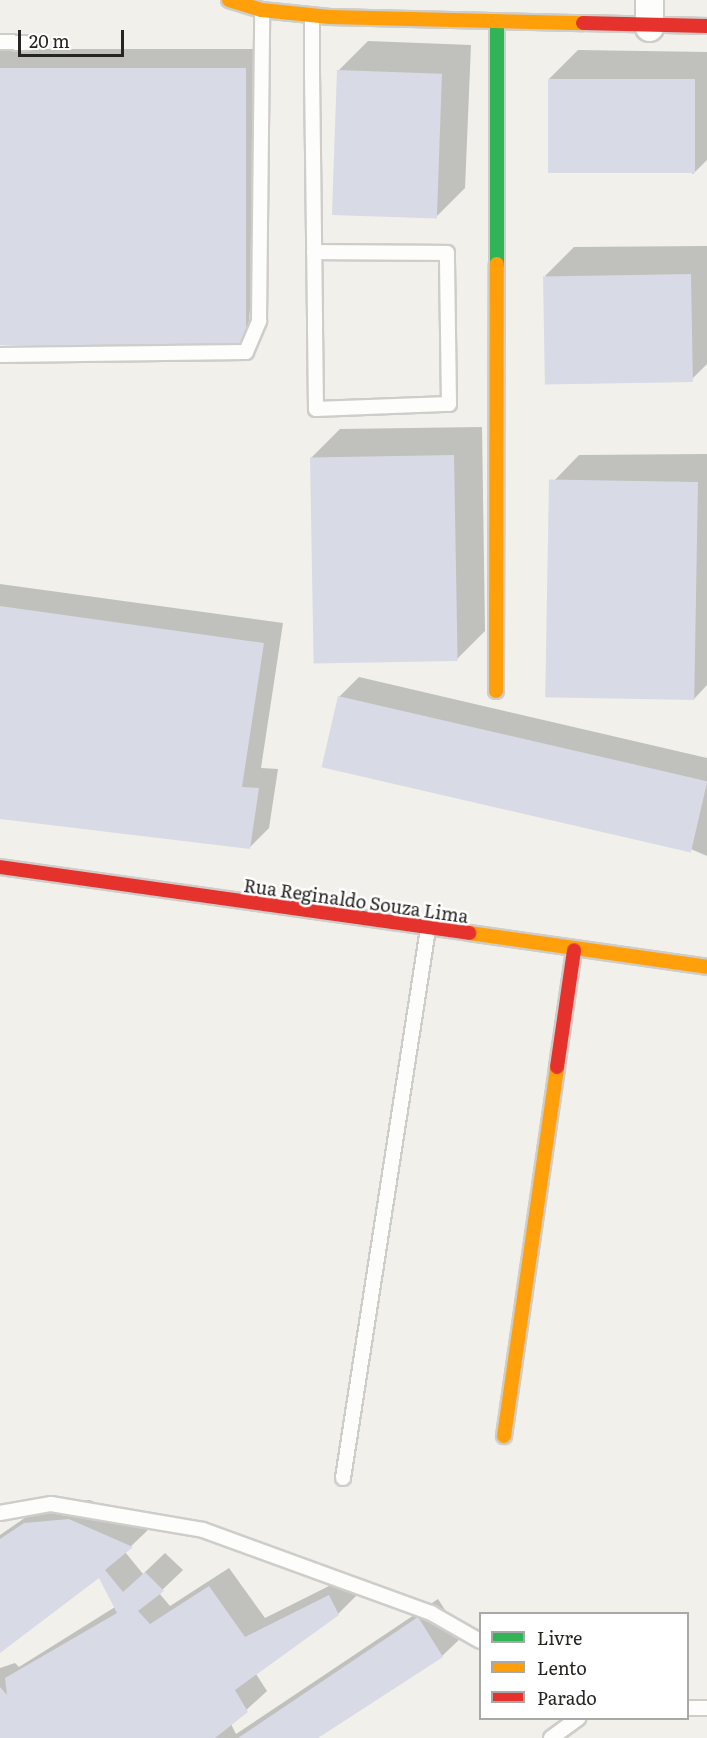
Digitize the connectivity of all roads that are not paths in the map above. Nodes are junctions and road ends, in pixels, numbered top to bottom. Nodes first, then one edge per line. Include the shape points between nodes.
1 (230, 0) edge
2 (649, 0) edge
3 (262, 10) junction
4 (312, 16) junction
5 (497, 23) junction
6 (707, 26) edge
7 (649, 27) junction
8 (0, 42) edge
9 (25, 43) dead end
10 (314, 252) junction
11 (0, 355) edge
12 (496, 691) dead end
13 (0, 867) edge
14 (428, 929) junction
15 (574, 951) junction
16 (707, 968) edge
17 (504, 1436) dead end
18 (343, 1478) dead end
19 (0, 1513) edge
20 (479, 1640) edge
21 (689, 1708) edge
22 (707, 1708) edge
23 (578, 1720) edge
24 (551, 1738) edge

1 - 3 street
2 - 7 street
3 - 4 street
3 - 11 lane via 259,321 246,352
4 - 5 street
4 - 10 lane
5 - 7 street
5 - 12 street
6 - 7 street
8 - 9 lane
10 - 10 lane via 316,409 449,404 447,253
13 - 14 street, Rua Reginaldo Souza Lima
14 - 15 street, Rua Reginaldo Souza Lima
14 - 18 lane
15 - 16 street, Rua Reginaldo Souza Lima
15 - 17 street
19 - 20 lane via 51,1504 203,1530 431,1613
21 - 22 lane
23 - 24 lane

